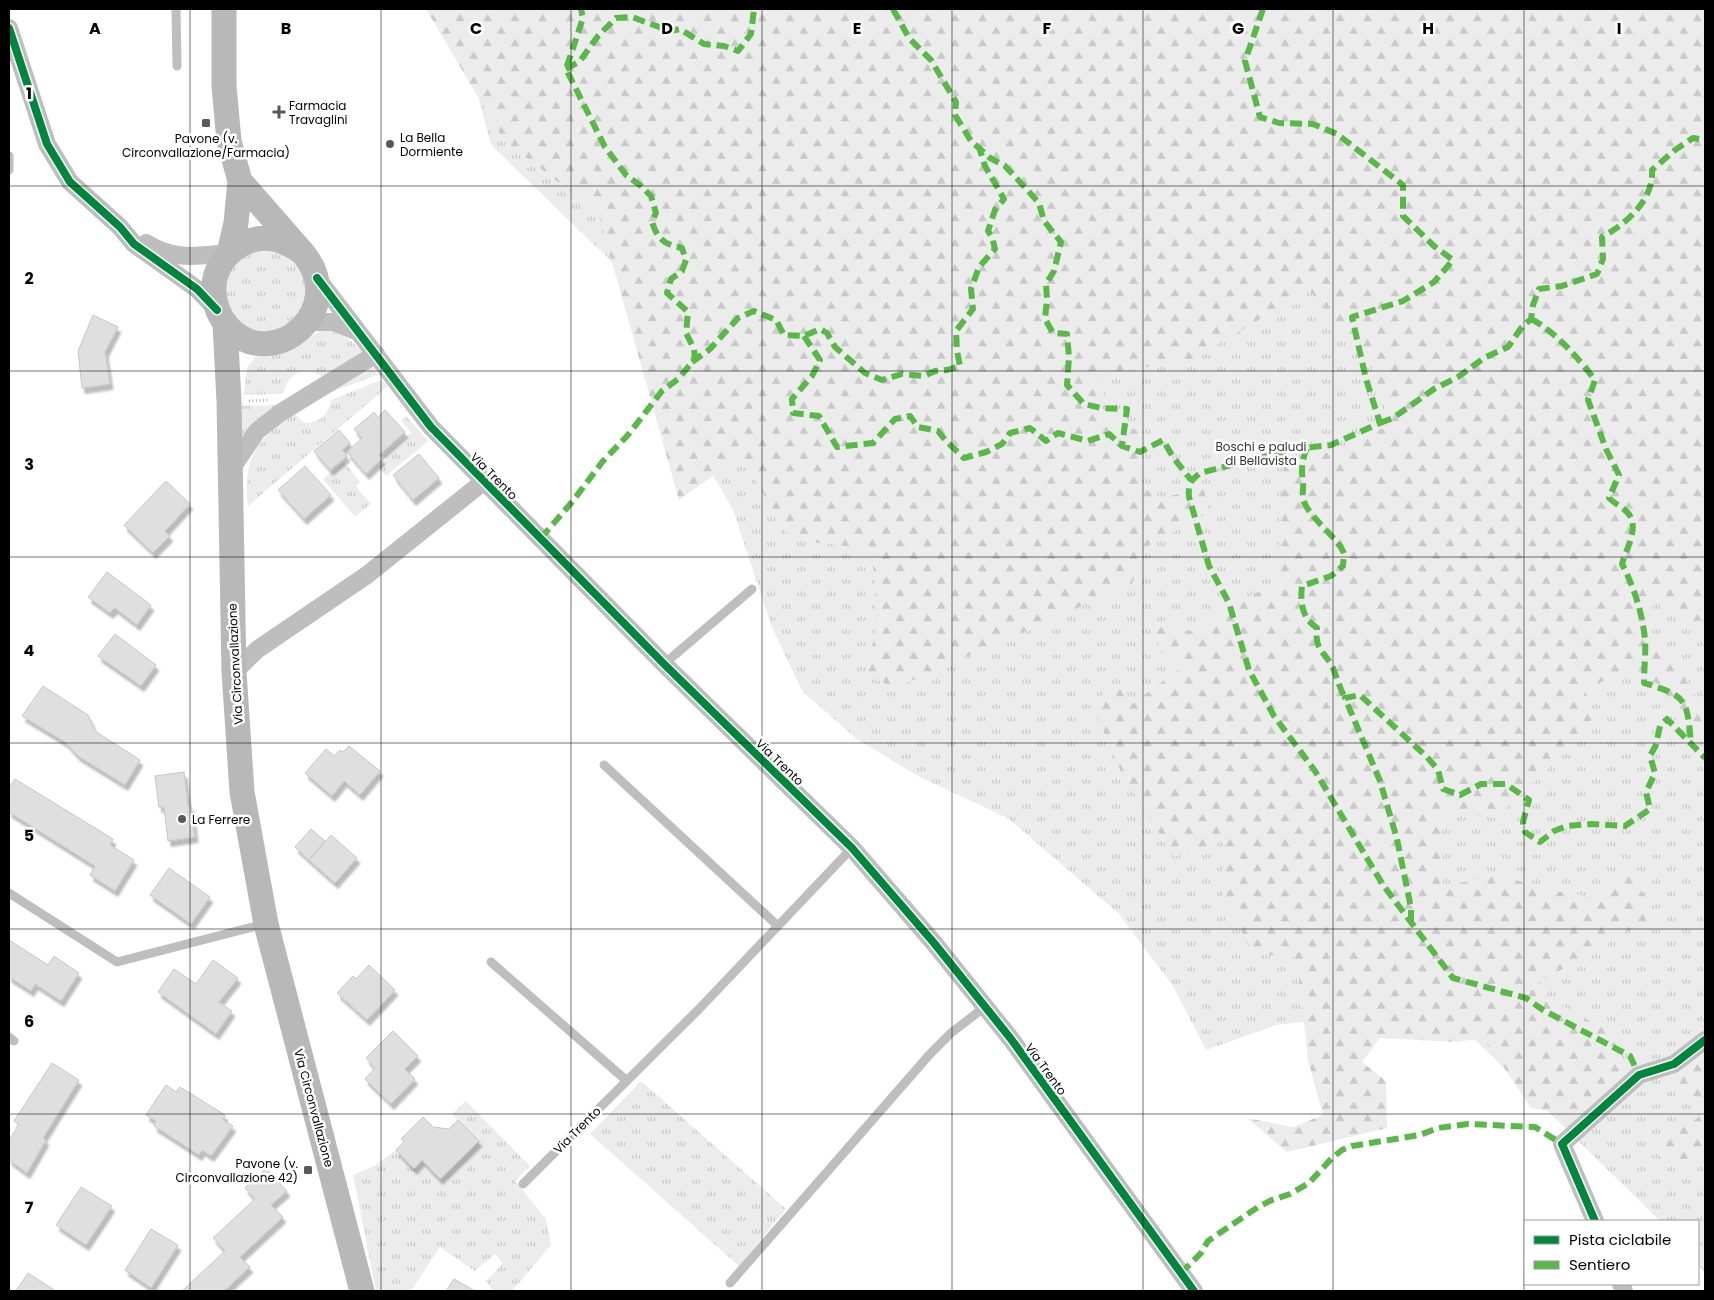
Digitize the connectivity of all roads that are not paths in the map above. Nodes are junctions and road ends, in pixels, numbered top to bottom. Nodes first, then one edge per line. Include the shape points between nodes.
1 (176, 9) edge
2 (224, 9) edge
3 (9, 28) edge
4 (177, 66) dead end
5 (9, 156) edge
6 (9, 170) edge
7 (240, 181) junction
8 (120, 227) junction
9 (229, 253) junction
10 (303, 253) junction
11 (317, 278) junction
12 (221, 317) junction
13 (308, 322) junction
14 (359, 332) junction
15 (262, 343) junction
16 (376, 354) junction
17 (229, 401) junction
18 (229, 473) junction
19 (483, 482) junction
20 (752, 590) dead end
21 (664, 664) junction
22 (234, 672) junction
23 (604, 765) dead end
24 (852, 848) junction
25 (9, 893) edge
26 (266, 924) junction
27 (778, 926) junction
28 (491, 962) dead end
29 (986, 1006) junction
30 (1705, 1040) edge
31 (627, 1081) junction
32 (523, 1184) dead end
33 (1595, 1220) edge
34 (730, 1283) dead end
35 (362, 1291) edge
36 (1194, 1291) edge

1 - 4 lane
2 - 7 main road, Via Circonvallazione via 224,86 229,141
3 - 8 street via 47,144 70,182
5 - 6 lane
7 - 9 main road, Via Circonvallazione
7 - 10 main road, Via Circonvallazione
8 - 9 street via 159,251 178,256
8 - 12 street via 134,244 197,289
9 - 10 main road, Via Circonvallazione via 246,242 266,238 280,240
9 - 12 main road, Via Circonvallazione via 216,274 214,285 214,298
10 - 11 main road, Via Circonvallazione
11 - 13 main road, Via Circonvallazione via 317,301
11 - 14 street, Via Trento
12 - 15 main road, Via Circonvallazione via 241,337
12 - 17 main road, Via Circonvallazione
13 - 14 street via 332,322
13 - 15 main road, Via Circonvallazione via 288,338
14 - 16 street, Via Trento
15 - 17 main road, Via Circonvallazione via 238,366
16 - 18 street via 280,413 257,431
16 - 19 street, Via Trento via 431,427
17 - 18 main road, Via Circonvallazione
18 - 22 main road, Via Circonvallazione
19 - 21 street, Via Trento
19 - 22 street, Via Trento via 367,575 258,649
20 - 21 lane
21 - 24 street, Via Trento
22 - 26 main road, Via Circonvallazione via 242,792
23 - 27 lane
24 - 27 lane, Via Trento
24 - 29 street, Via Trento
25 - 26 lane via 117,962
26 - 35 main road, Via Circonvallazione
27 - 31 lane, Via Trento
28 - 31 lane
29 - 34 lane via 930,1054
29 - 36 street, Via Trento
30 - 33 street via 1674,1064 1639,1076 1562,1144
31 - 32 lane, Via Trento

